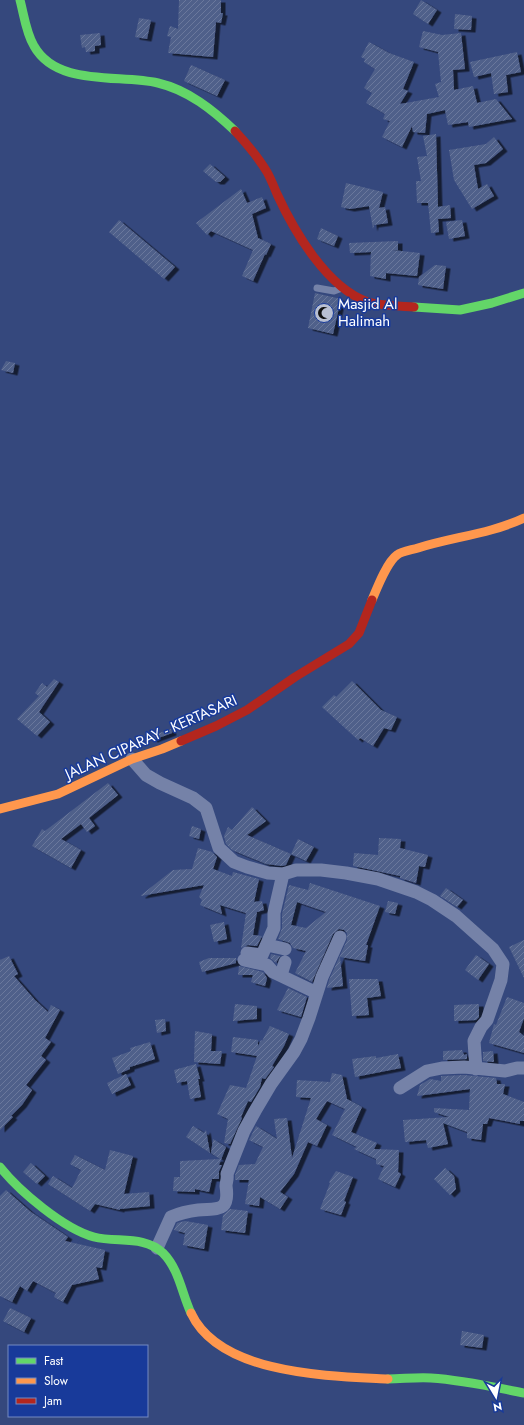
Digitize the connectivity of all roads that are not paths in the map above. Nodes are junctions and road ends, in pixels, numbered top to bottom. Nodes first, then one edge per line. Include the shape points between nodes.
1 (20, 0) edge
2 (344, 287) junction
3 (317, 288) dead end
4 (524, 293) edge
5 (524, 518) edge
6 (132, 760) junction
7 (0, 808) edge
8 (283, 874) junction
9 (340, 937) dead end
10 (267, 945) junction
11 (280, 975) junction
12 (317, 993) junction
13 (524, 1068) edge
14 (476, 1069) junction
15 (400, 1088) dead end
16 (0, 1167) edge
17 (0, 1181) edge
18 (28, 1194) junction
19 (157, 1248) junction
20 (524, 1393) edge

1 - 2 main road via 32,42 37,53 47,63 72,74 170,86 198,100 237,132 252,148 268,174 291,222 312,255
2 - 3 lane via 334,291
2 - 4 main road via 365,300 382,304 459,310 506,301
5 - 6 main road, JALAN CIPARAY - KERTASARI via 489,531 397,555 384,572 359,633 349,644 247,710 198,734
6 - 7 main road, JALAN CIPARAY - KERTASARI via 58,794
6 - 8 street via 146,775 193,798 206,808 219,848 234,862 247,868
8 - 10 street via 274,913 274,928
8 - 14 street via 296,870 346,873 378,879 416,892 456,916 493,949 503,964 501,980 487,1020 474,1041
9 - 12 street
10 - 11 street via 285,955
10 - 11 street via 262,955 245,956 268,965 273,972
11 - 12 street
12 - 19 street via 294,1052 271,1084 244,1131 227,1174 228,1194 223,1206 218,1209 186,1211 171,1217
13 - 14 street via 505,1071
14 - 15 street via 464,1067 427,1071
16 - 18 main road
17 - 18 street via 19,1193
18 - 19 main road via 80,1232 105,1239 135,1241
19 - 20 main road via 172,1265 192,1316 201,1331 228,1351 252,1361 278,1368 331,1375 392,1379 439,1378

